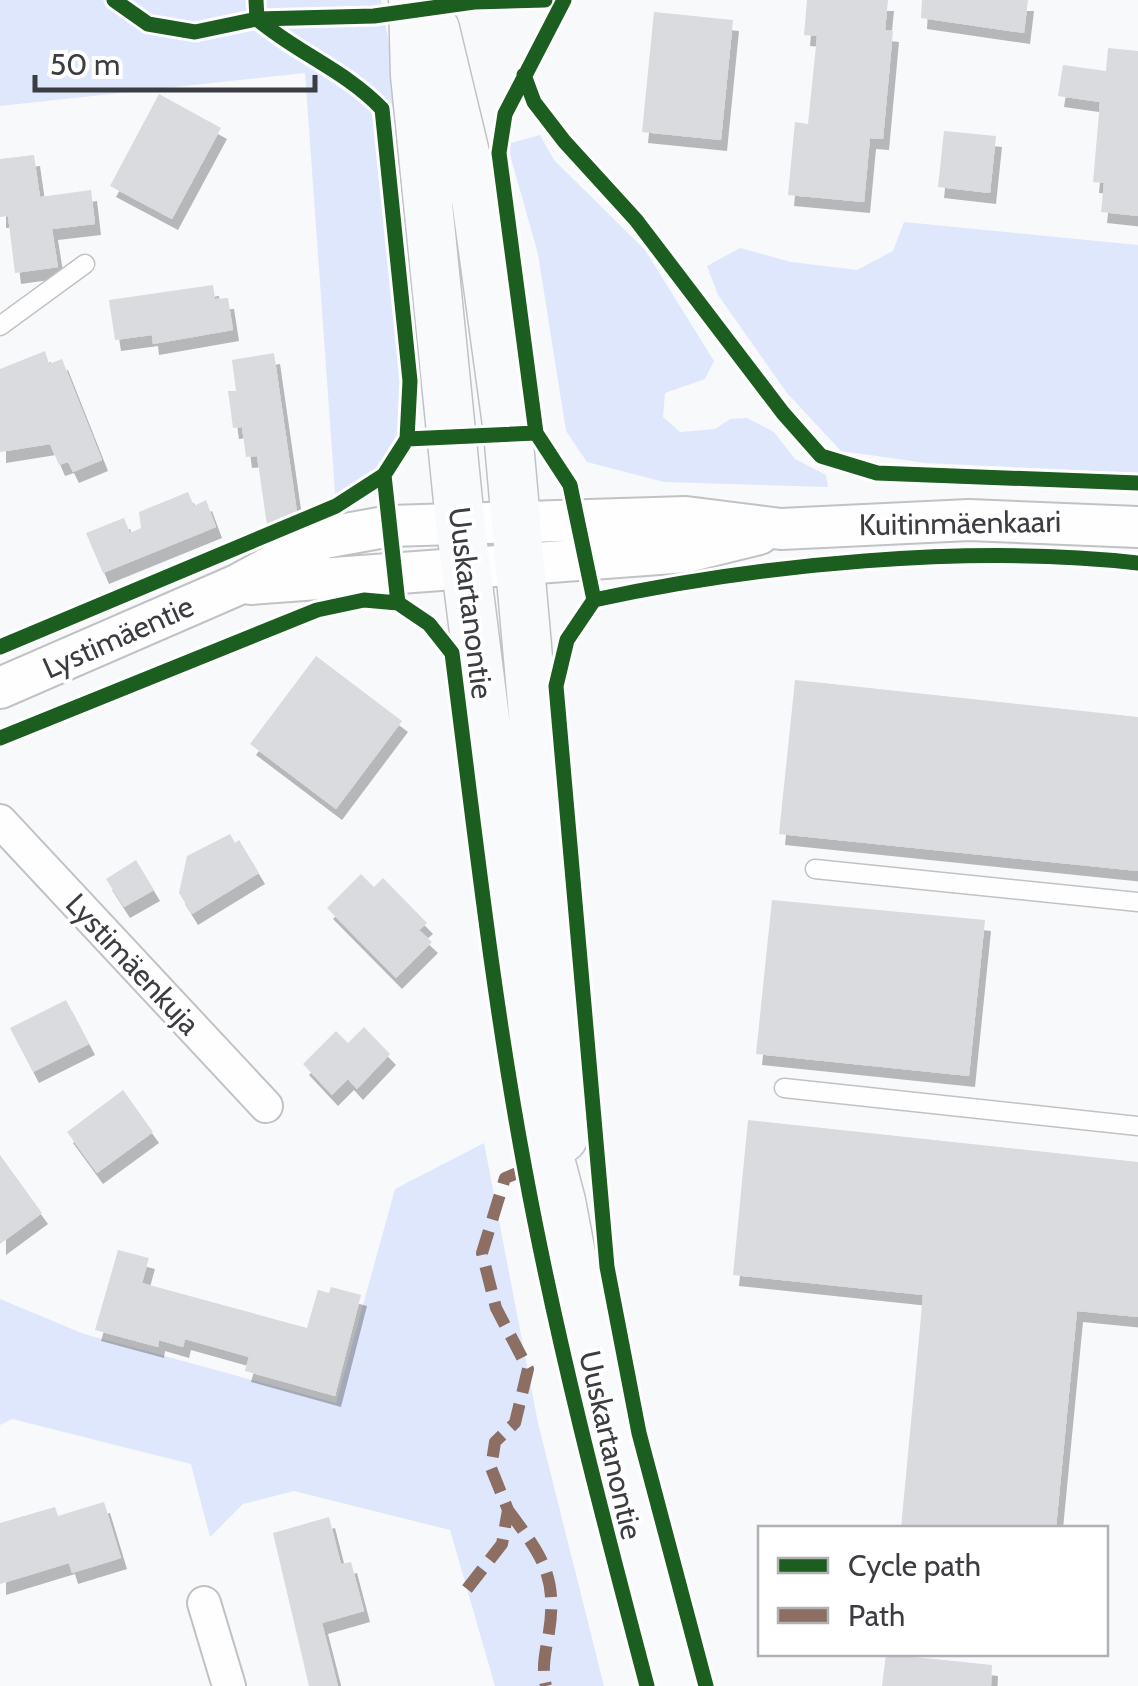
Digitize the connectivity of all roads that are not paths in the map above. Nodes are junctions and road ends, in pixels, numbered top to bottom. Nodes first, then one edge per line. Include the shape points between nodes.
1 (413, 0) edge
2 (428, 0) edge
3 (85, 264) dead end
4 (0, 326) edge
5 (516, 520) junction
6 (460, 521) junction
7 (1138, 527) edge
8 (781, 529) junction
9 (521, 566) junction
10 (466, 570) junction
11 (237, 585) junction
12 (0, 688) edge
13 (0, 820) edge
14 (816, 868) dead end
15 (1138, 902) edge
16 (784, 1088) dead end
17 (266, 1106) dead end
18 (1138, 1126) edge
19 (561, 1201) junction
20 (204, 1602) dead end
21 (229, 1686) edge
22 (672, 1686) edge

1 - 6 main road, Uuskartanontie
2 - 5 main road, Uuskartanontie via 476,199
3 - 4 lane
5 - 6 street, Lystimäentie
5 - 8 street, Kuitinmäenkaari via 686,517
5 - 9 main road, Uuskartanontie
6 - 10 main road, Uuskartanontie
6 - 11 street, Lystimäentie via 324,538
7 - 8 street, Kuitinmäenkaari via 969,520
8 - 9 street, Kuitinmäenkaari via 686,552
9 - 10 street, Lystimäentie
9 - 19 main road, Uuskartanontie via 565,1089
10 - 11 street, Lystimäentie
10 - 19 main road, Uuskartanontie via 532,1091
11 - 12 street, Lystimäentie
13 - 17 street, Lystimäenkuja
14 - 15 lane
16 - 18 lane
19 - 22 main road, Uuskartanontie via 604,1423
20 - 21 street

